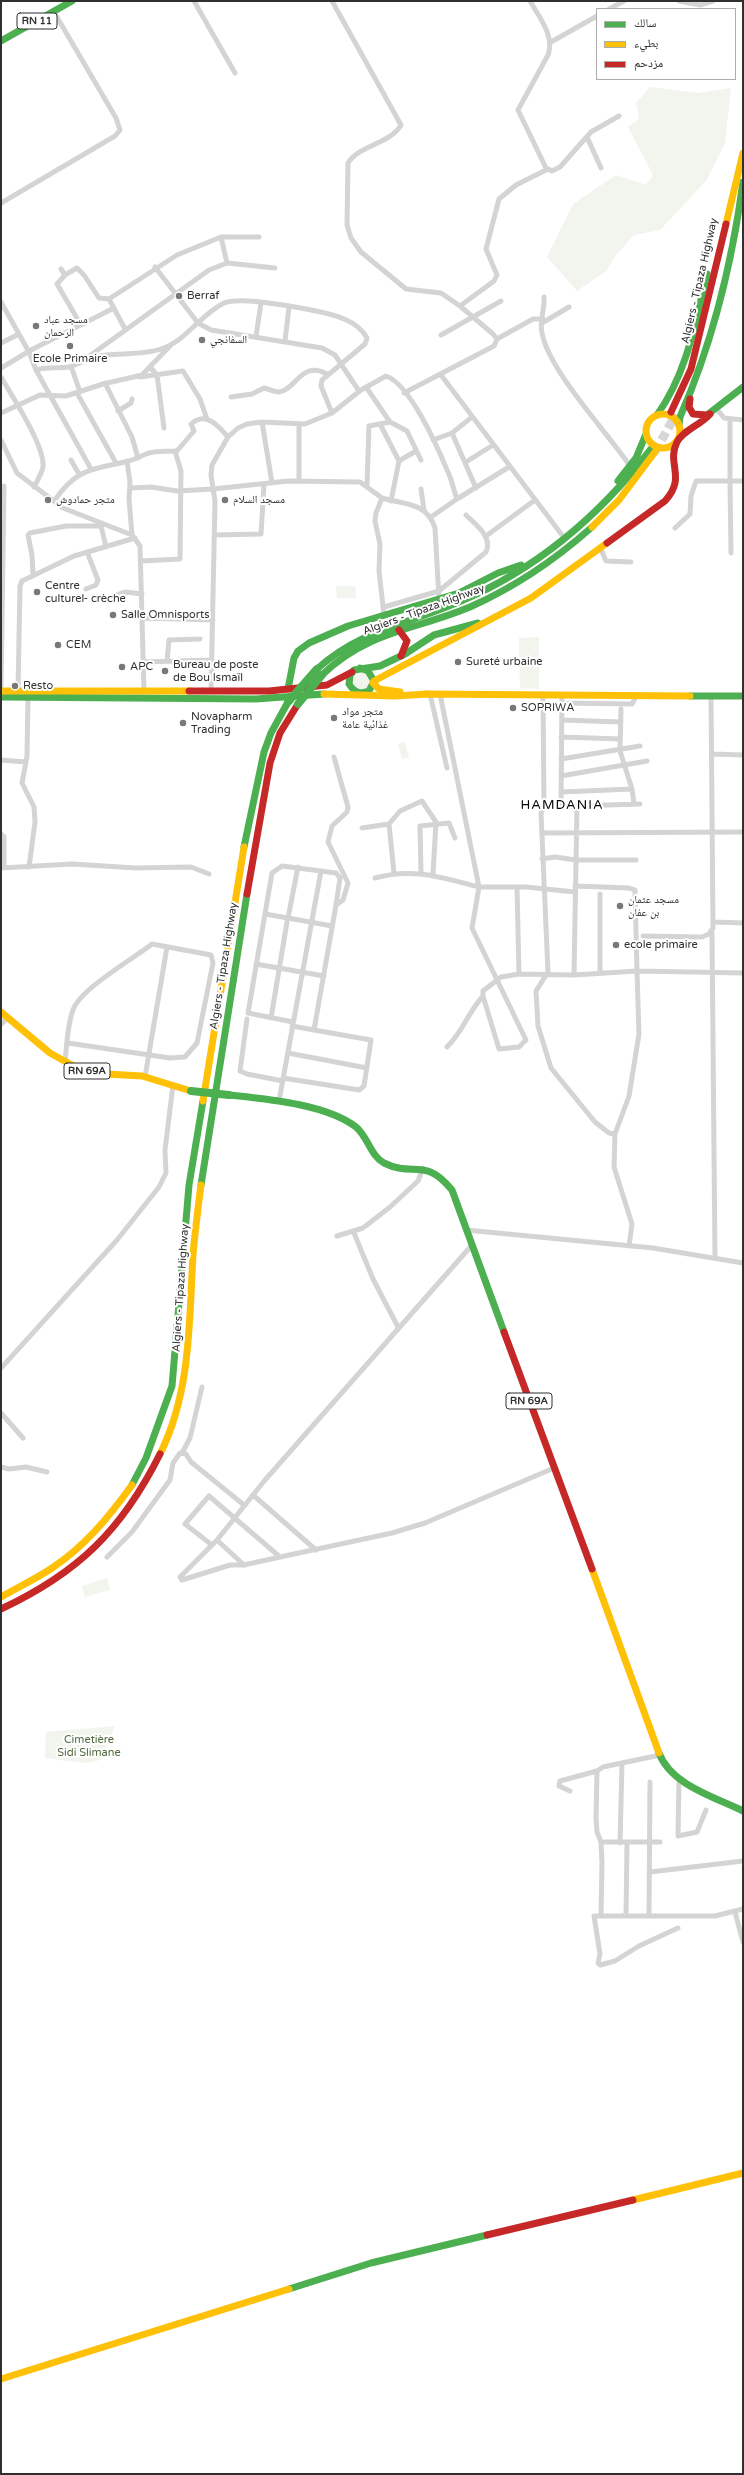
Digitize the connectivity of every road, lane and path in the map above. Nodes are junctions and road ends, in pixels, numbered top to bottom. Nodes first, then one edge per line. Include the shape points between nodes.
1 (72, 1) edge
2 (194, 1) edge
3 (332, 1) edge
4 (530, 1) edge
5 (624, 1) edge
6 (679, 1) edge
7 (713, 1) edge
8 (612, 8) edge
9 (54, 12) junction
10 (596, 17) edge
11 (1, 42) edge
12 (551, 42) junction
13 (235, 73) dead end
14 (619, 116) dead end
15 (587, 137) junction
16 (743, 153) edge
17 (601, 168) dead end
18 (548, 169) junction
19 (740, 180) edge
20 (1, 203) edge
21 (221, 237) junction
22 (259, 237) dead end
23 (227, 263) junction
24 (155, 267) junction
25 (275, 268) dead end
26 (61, 269) dead end
27 (65, 276) junction
28 (174, 294) junction
29 (544, 297) dead end
30 (110, 299) junction
31 (501, 301) dead end
32 (1, 302) edge
33 (261, 303) junction
34 (460, 306) junction
35 (289, 307) junction
36 (569, 307) dead end
37 (114, 308) junction
38 (472, 317) junction
39 (542, 321) junction
40 (198, 324) junction
41 (81, 325) junction
42 (125, 329) junction
43 (19, 334) junction
44 (441, 335) dead end
45 (256, 336) junction
46 (497, 339) junction
47 (285, 341) junction
48 (1, 343) edge
49 (173, 343) junction
50 (29, 352) junction
51 (84, 360) junction
52 (341, 363) junction
53 (71, 366) junction
54 (1, 368) edge
55 (151, 368) junction
56 (36, 370) junction
57 (327, 374) junction
58 (157, 375) junction
59 (441, 375) junction
60 (1, 376) edge
61 (132, 378) junction
62 (105, 383) junction
63 (366, 387) junction
64 (743, 387) edge
65 (359, 391) junction
66 (78, 392) junction
67 (691, 392) junction
68 (404, 393) junction
69 (52, 397) junction
70 (231, 397) dead end
71 (132, 399) dead end
72 (17, 406) junction
73 (118, 410) junction
74 (711, 412) junction
75 (1, 413) edge
76 (332, 413) junction
77 (674, 413) tunnel mouth
78 (657, 415) junction
79 (472, 418) junction
80 (207, 419) junction
81 (730, 420) junction
82 (743, 420) edge
83 (262, 422) junction
84 (390, 422) junction
85 (299, 424) junction
86 (380, 424) junction
87 (679, 427) junction
88 (164, 428) dead end
89 (452, 433) junction
90 (646, 434) junction
91 (228, 437) junction
92 (1, 440) edge
93 (433, 440) junction
94 (677, 441) junction
95 (493, 445) junction
96 (656, 450) junction
97 (175, 451) junction
98 (416, 451) junction
99 (138, 458) junction
100 (71, 460) dead end
101 (421, 460) dead end
102 (399, 461) junction
103 (127, 462) junction
104 (466, 462) junction
105 (116, 463) junction
106 (630, 466) junction
107 (509, 467) junction
108 (91, 469) junction
109 (79, 474) junction
110 (677, 476) junction
111 (299, 481) junction
112 (730, 481) junction
113 (743, 481) edge
114 (272, 483) junction
115 (264, 484) junction
116 (367, 485) junction
117 (4, 486) dead end
118 (34, 486) junction
119 (130, 488) junction
120 (476, 488) junction
121 (213, 489) junction
122 (421, 489) dead end
123 (181, 490) junction
124 (382, 498) junction
125 (457, 499) junction
126 (534, 500) junction
127 (54, 501) junction
128 (391, 501) junction
129 (424, 510) junction
130 (466, 515) dead end
131 (431, 517) junction
132 (101, 525) junction
133 (675, 528) dead end
134 (214, 534) junction
135 (562, 535) junction
136 (486, 536) junction
137 (133, 537) junction
138 (106, 547) junction
139 (600, 547) junction
140 (87, 552) junction
141 (731, 553) dead end
142 (141, 561) junction
143 (631, 562) dead end
144 (521, 565) junction
145 (33, 574) junction
146 (86, 589) dead end
147 (485, 591) junction
148 (142, 594) junction
149 (439, 595) junction
150 (104, 599) dead end
151 (384, 607) junction
152 (384, 616) junction
153 (498, 617) junction
154 (142, 618) junction
155 (213, 620) junction
156 (399, 630) junction
157 (200, 639) dead end
158 (402, 656) junction
159 (212, 660) junction
160 (167, 661) junction
161 (142, 662) junction
162 (360, 668) junction
163 (320, 672) junction
164 (352, 672) junction
165 (373, 682) junction
166 (288, 689) junction
167 (1, 691) edge
168 (18, 691) junction
169 (144, 692) junction
170 (211, 692) junction
171 (360, 694) junction
172 (429, 694) junction
173 (440, 694) junction
174 (543, 695) junction
175 (711, 696) junction
176 (743, 696) edge
177 (1, 697) edge
178 (28, 698) junction
179 (562, 699) junction
180 (620, 703) junction
181 (562, 720) junction
182 (621, 722) junction
183 (561, 737) junction
184 (620, 739) junction
185 (640, 746) dead end
186 (620, 751) junction
187 (713, 754) junction
188 (743, 754) edge
189 (334, 757) dead end
190 (561, 759) junction
191 (1, 760) edge
192 (647, 761) dead end
193 (26, 762) junction
194 (624, 766) junction
195 (447, 768) dead end
196 (561, 776) junction
197 (632, 789) junction
198 (561, 792) junction
199 (634, 804) junction
200 (640, 804) dead end
201 (577, 806) junction
202 (544, 807) junction
203 (561, 807) junction
204 (390, 824) junction
205 (437, 824) junction
206 (362, 828) dead end
207 (713, 832) junction
208 (743, 832) edge
209 (543, 833) junction
210 (576, 833) junction
211 (1, 834) edge
212 (455, 838) dead end
213 (542, 859) junction
214 (576, 860) junction
215 (636, 860) dead end
216 (29, 867) junction
217 (298, 867) junction
218 (3, 868) edge
219 (321, 871) junction
220 (394, 873) junction
221 (421, 873) junction
222 (209, 874) dead end
223 (433, 874) junction
224 (375, 878) dead end
225 (575, 886) junction
226 (479, 887) junction
227 (517, 887) junction
228 (545, 889) junction
229 (575, 892) junction
230 (600, 894) dead end
231 (336, 905) junction
232 (265, 914) junction
233 (288, 920) junction
234 (311, 922) junction
235 (714, 922) junction
236 (743, 923) edge
237 (332, 926) junction
238 (712, 932) junction
239 (644, 936) dead end
240 (167, 947) junction
241 (256, 964) junction
242 (280, 968) junction
243 (637, 971) junction
244 (302, 972) junction
245 (713, 972) junction
246 (600, 973) junction
247 (743, 973) edge
248 (518, 974) junction
249 (546, 975) junction
250 (574, 975) junction
251 (324, 976) junction
252 (498, 979) junction
253 (483, 996) junction
254 (1, 1012) edge
255 (8, 1018) junction
256 (246, 1018) dead end
257 (271, 1018) junction
258 (1, 1024) edge
259 (293, 1024) junction
260 (314, 1030) junction
261 (68, 1043) junction
262 (447, 1047) dead end
263 (288, 1053) junction
264 (149, 1055) junction
265 (64, 1062) junction
266 (367, 1068) junction
267 (145, 1077) junction
268 (283, 1079) junction
269 (173, 1085) junction
270 (279, 1101) junction
271 (615, 1134) junction
272 (423, 1168) junction
273 (466, 1230) junction
274 (354, 1233) junction
275 (338, 1236) dead end
276 (472, 1245) junction
277 (629, 1246) junction
278 (715, 1258) junction
279 (743, 1263) edge
280 (398, 1326) junction
281 (1, 1368) edge
282 (202, 1387) dead end
283 (1, 1413) edge
284 (23, 1438) dead end
285 (182, 1452) junction
286 (1, 1467) edge
287 (554, 1468) junction
288 (47, 1472) dead end
289 (253, 1495) junction
290 (244, 1505) junction
291 (234, 1517) junction
292 (216, 1540) junction
293 (212, 1545) junction
294 (316, 1550) junction
295 (107, 1557) dead end
296 (280, 1558) junction
297 (244, 1565) junction
298 (1, 1596) edge
299 (1, 1609) edge
300 (660, 1755) junction
301 (622, 1763) junction
302 (597, 1771) junction
303 (679, 1779) junction
304 (650, 1782) dead end
305 (570, 1791) dead end
306 (706, 1810) dead end
307 (743, 1811) edge
308 (601, 1842) junction
309 (620, 1842) junction
310 (660, 1842) dead end
311 (627, 1843) junction
312 (649, 1844) junction
313 (743, 1861) edge
314 (650, 1872) junction
315 (743, 1909) edge
316 (735, 1912) junction
317 (601, 1916) junction
318 (626, 1916) junction
319 (649, 1916) junction
320 (678, 1928) dead end
321 (743, 1942) edge
322 (743, 2173) edge
323 (1, 2379) edge

1 - 9 main road, RN 11
2 - 13 street
3 - 34 street via 401,125 354,156 348,163 347,225 351,238 361,252 406,289 441,293
4 - 12 street
5 - 8 street
6 - 7 street via 700,5
9 - 11 main road, RN 11
9 - 20 street via 116,118 120,130 115,136
10 - 12 street
12 - 18 street via 548,55 518,110
14 - 15 street
15 - 17 street
15 - 18 street via 560,168
16 - 19 main road, Algiers - Tipaza Highway
18 - 34 street via 516,185 498,199 486,249 497,275 494,281
19 - 67 main road via 738,223 720,300
19 - 77 main road, Algiers - Tipaza Highway via 691,369
19 - 78 main road via 722,217 681,373 668,403
21 - 22 street
21 - 23 street
21 - 24 street
23 - 25 street
23 - 28 street via 209,270
24 - 28 street
24 - 30 street
26 - 27 street
27 - 30 street via 77,268 99,298
27 - 41 street via 57,284
28 - 40 street
28 - 42 street
29 - 39 street
30 - 37 street
31 - 38 street
32 - 43 street
33 - 35 street
33 - 40 street via 239,300 225,303
33 - 45 street
34 - 38 street
35 - 47 street
35 - 52 street via 343,318 360,329 367,338 365,344
36 - 39 street
37 - 41 street
37 - 42 street
38 - 44 street
38 - 46 street
39 - 46 street via 533,319
39 - 106 street via 542,336 558,369
40 - 45 street via 211,330
40 - 49 street
41 - 50 street
42 - 51 street
43 - 48 street
43 - 50 street
45 - 47 street
46 - 59 street via 494,346
47 - 52 street via 322,348 335,355
49 - 51 street via 153,351 105,355
49 - 55 street
50 - 54 street
50 - 56 street
51 - 53 street
52 - 57 street
52 - 65 street
53 - 56 street via 46,366
53 - 66 street
55 - 58 street
55 - 61 street
56 - 69 street
57 - 70 street via 317,371 302,374 285,390 278,392 264,388 252,394
57 - 76 street via 320,383
58 - 61 street
58 - 80 street via 183,371 200,400
58 - 88 street
59 - 68 street
59 - 79 street
60 - 72 street
61 - 62 street
62 - 66 street
62 - 73 street
63 - 65 street
63 - 68 street via 386,376 396,382
63 - 84 street
64 - 74 main road
65 - 76 street
66 - 69 street
66 - 105 street
67 - 74 main road via 691,411 696,415
67 - 87 main road via 680,417
68 - 93 street via 424,420
69 - 72 street via 40,395
69 - 108 street
71 - 73 street via 131,403
72 - 75 street
72 - 118 street via 42,456 43,467
73 - 99 street via 132,437
74 - 81 street
74 - 87 main road via 690,427
74 - 94 main road
76 - 85 street via 311,423
78 - 87 main road via 670,416
78 - 90 main road via 647,425
79 - 89 street
79 - 95 street
80 - 91 street via 217,424
80 - 97 street via 192,422 194,431
81 - 82 street
81 - 112 street
83 - 85 street
83 - 91 street via 242,426
83 - 114 street
84 - 86 street
84 - 98 street via 407,431
85 - 111 street
86 - 102 street
86 - 116 street via 370,424 368,428
87 - 94 main road
89 - 93 street
89 - 104 street
90 - 96 main road
90 - 106 main road
91 - 121 street via 212,465
92 - 118 street via 17,473
93 - 125 street via 447,469
94 - 96 main road via 671,446
94 - 110 main road via 674,453
95 - 104 street
95 - 107 street
96 - 110 main road via 670,456
96 - 147 main road, Algiers - Tipaza Highway via 588,519 526,568
96 - 156 main road, Algiers - Tipaza Highway via 624,496 562,550 506,590 469,607
97 - 99 street via 155,452
97 - 123 street via 181,471
98 - 101 street
98 - 102 street
99 - 103 street
100 - 109 street
102 - 128 street
103 - 105 street
103 - 119 street
104 - 120 street
105 - 108 street
106 - 135 main road via 603,498
107 - 120 street
107 - 126 street
108 - 109 street
109 - 127 street via 65,486
110 - 139 main road via 675,490 670,496
111 - 114 street
111 - 116 street via 360,482
112 - 113 street
112 - 133 street via 696,481 691,496 690,514
112 - 141 street
114 - 115 street
115 - 121 street
115 - 134 street via 261,534
116 - 124 street
117 - 167 street
118 - 127 street
119 - 123 street
119 - 137 street
120 - 125 street
121 - 123 street
121 - 134 street
122 - 129 street
123 - 142 street via 180,559
124 - 128 street
124 - 151 street via 375,521 380,544
125 - 131 street
126 - 135 street
126 - 136 street
127 - 132 street via 71,512
128 - 129 street
129 - 131 street
130 - 136 street
131 - 149 street via 435,528
132 - 137 street
132 - 138 street
132 - 145 street via 66,526 30,533 28,537
134 - 155 street
135 - 144 main road
136 - 149 street via 486,552
137 - 138 street
137 - 142 street via 140,546
138 - 140 street
139 - 143 street via 606,561
139 - 153 main road via 548,587
140 - 145 street
140 - 146 street via 98,580 96,585
142 - 148 street
144 - 147 main road
144 - 149 main road via 498,573 459,593
145 - 168 street via 22,581 20,586
147 - 163 main road, Algiers - Tipaza Highway via 443,609 371,632 343,647
148 - 150 street via 125,592
148 - 154 street
149 - 151 street
149 - 152 main road
151 - 152 street
152 - 166 main road via 348,626 303,647 295,655
153 - 158 main road via 437,634
153 - 165 main road
154 - 155 street
154 - 161 street
155 - 159 street
156 - 158 main road via 407,641
156 - 163 main road, Algiers - Tipaza Highway via 379,637
157 - 160 street via 169,640
158 - 162 main road via 380,666
159 - 160 street
159 - 170 street
160 - 161 street
161 - 169 street
162 - 164 main road
162 - 165 main road via 368,671
163 - 298 main road, Algiers - Tipaza Highway, bridge via 288,702 271,733 264,752 247,827 189,1185 172,1386 146,1458 133,1483 113,1511 89,1538 52,1568
163 - 299 main road, Algiers - Tipaza Highway, bridge via 280,732 268,766 201,1184 192,1265 188,1356 176,1414 153,1470 112,1529 92,1551 58,1578 36,1593
164 - 166 main road via 327,684
164 - 171 main road via 348,681 350,687
165 - 171 main road via 369,691
165 - 172 main road via 384,690
166 - 170 main road
167 - 168 main road
168 - 169 main road
169 - 170 main road
171 - 172 main road
171 - 178 main road via 256,699
172 - 173 main road
172 - 195 street
173 - 174 main road
173 - 226 street
174 - 179 main road
174 - 202 street
175 - 176 main road
175 - 180 main road via 637,695
175 - 187 street
177 - 178 main road
178 - 193 street
179 - 180 main road via 607,700
179 - 181 street
180 - 182 street
181 - 182 street
181 - 183 street
182 - 184 street
183 - 184 street
183 - 190 street
184 - 186 street
185 - 186 street
186 - 190 street
186 - 194 street
187 - 188 street
187 - 207 street
189 - 231 street via 348,807 347,812 332,826 328,842 348,883 343,900
190 - 196 street
191 - 193 street
192 - 194 street
193 - 216 street via 22,783 34,807 35,822
194 - 196 street
194 - 197 street
196 - 198 street
197 - 198 street
197 - 199 street
198 - 203 street
199 - 200 street
199 - 201 street
201 - 203 street
201 - 210 street
202 - 203 street
202 - 209 street via 541,813
204 - 205 street via 400,811 422,801
204 - 206 street
204 - 220 street
205 - 212 street via 450,822
205 - 221 street via 420,826
205 - 223 street
207 - 208 street
207 - 210 street
207 - 235 street
209 - 210 street
209 - 213 street
210 - 214 street
211 - 218 street via 4,837
213 - 214 street via 555,857
213 - 228 street
214 - 215 street
214 - 225 street
216 - 218 street
216 - 222 street via 72,864 136,868 191,867
217 - 219 street
217 - 232 street via 282,866 272,873
217 - 233 street
219 - 231 street via 336,874 340,878
219 - 234 street
220 - 221 street
220 - 224 street
221 - 223 street
223 - 226 street
225 - 229 street
225 - 243 street via 635,890
226 - 227 street
226 - 252 street via 472,928
227 - 228 street
227 - 248 street
228 - 229 street
228 - 249 street via 548,972
229 - 250 street
230 - 246 street
231 - 237 street
232 - 233 street
232 - 241 street
233 - 234 street
233 - 242 street
234 - 237 street
234 - 244 street
235 - 236 street
235 - 238 street
237 - 251 street
238 - 239 street via 702,937
238 - 245 street
240 - 261 street via 152,944 82,995 73,1010
240 - 264 street
240 - 264 street via 210,955 213,963 197,1043 185,1057
241 - 242 street
241 - 257 street via 248,1013
242 - 244 street
242 - 257 street
243 - 245 street
243 - 246 street
243 - 271 street via 639,1034 629,1096
244 - 251 street
244 - 259 street
245 - 247 street
245 - 278 street
246 - 250 street
248 - 249 street
248 - 252 street
249 - 250 street
249 - 271 street via 536,991 538,1026 551,1068 595,1122 609,1133
251 - 260 street
252 - 253 street via 483,991
252 - 253 street via 526,1040 518,1047 499,1049
253 - 262 street via 471,1010 460,1035
254 - 255 main road, RN 69A
255 - 258 street
255 - 265 main road, RN 69A
256 - 268 street via 240,1071
257 - 259 street
259 - 260 street
259 - 263 street
260 - 266 street via 371,1040
261 - 264 street
261 - 265 street
263 - 266 street
263 - 268 street
264 - 267 street
265 - 267 main road, RN 69A via 88,1072
266 - 268 street via 364,1086 359,1090
267 - 269 main road, RN 69A
268 - 270 street
269 - 270 main road, RN 69A, bridge via 191,1091
269 - 281 street via 165,1150 166,1173 159,1187 117,1240
270 - 272 main road, RN 69A via 347,1122 357,1128 375,1155 391,1165
271 - 277 street via 614,1167 632,1224
272 - 273 main road, RN 69A via 435,1171 445,1179 452,1190
272 - 274 street via 418,1181 390,1207
273 - 276 main road, RN 69A
273 - 277 street
274 - 275 street
274 - 280 street via 373,1279
276 - 280 street
276 - 287 main road, RN 69A
277 - 278 street
278 - 279 street
280 - 289 street
282 - 285 street via 190,1438
283 - 284 street
285 - 290 street
285 - 295 street via 177,1455 170,1480 132,1532
286 - 288 street via 26,1467
287 - 294 street via 425,1523
287 - 300 main road, RN 69A
289 - 290 street
289 - 294 street
290 - 291 street
291 - 292 street
291 - 293 street via 209,1496 185,1524
291 - 296 street
292 - 293 street
292 - 297 street
293 - 297 street via 180,1577 182,1580 230,1565
294 - 296 street
296 - 297 street
300 - 301 street
300 - 303 main road, RN 69A via 664,1766
301 - 302 street
301 - 309 street
302 - 305 street via 560,1781 559,1786
302 - 308 street via 596,1818
303 - 306 street via 678,1836 697,1832
303 - 307 main road, RN 69A
304 - 312 street
308 - 309 street
308 - 317 street
309 - 311 street
310 - 312 street
311 - 312 street
311 - 318 street
312 - 314 street
313 - 314 street
314 - 319 street
315 - 316 street
316 - 319 street via 715,1916
316 - 321 street
317 - 318 street
317 - 320 street via 594,1916 600,1966 615,1961 639,1946
318 - 319 street
322 - 323 main road via 371,2263

